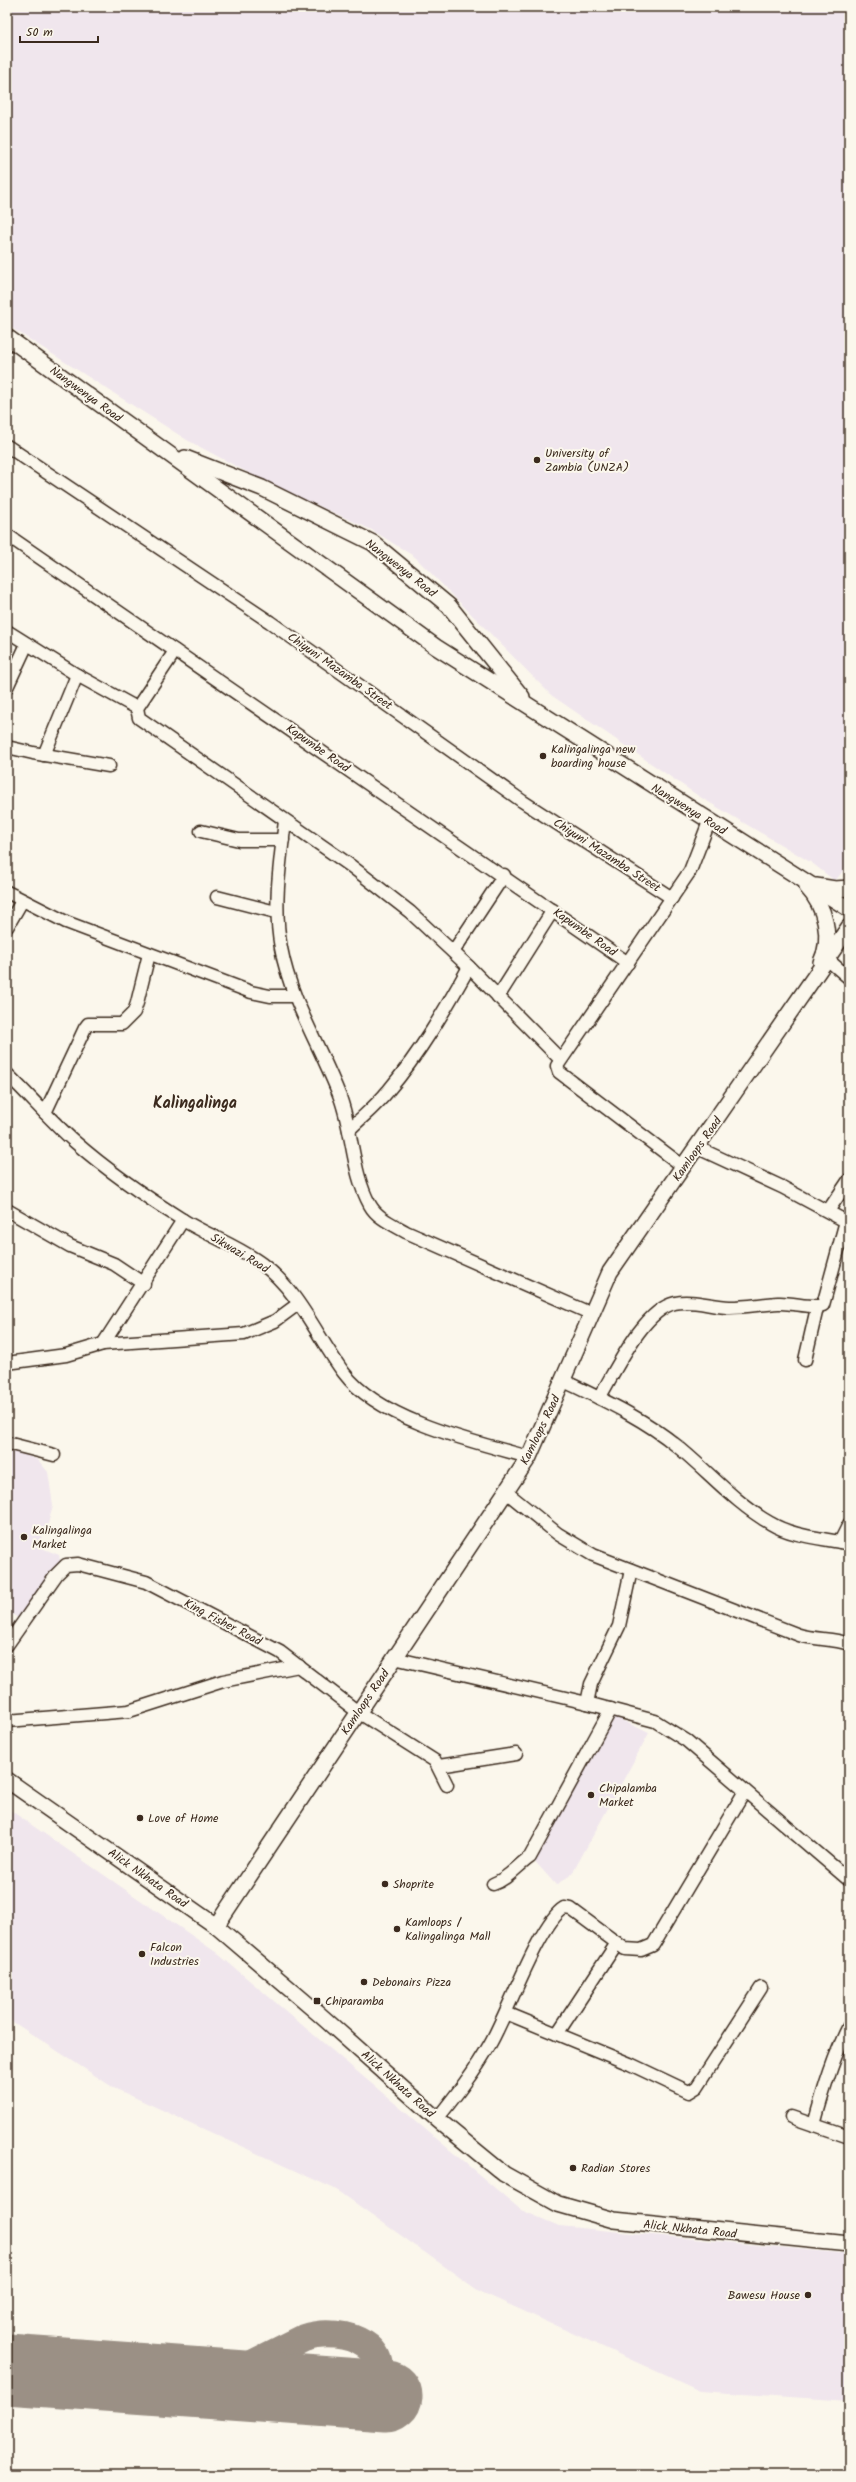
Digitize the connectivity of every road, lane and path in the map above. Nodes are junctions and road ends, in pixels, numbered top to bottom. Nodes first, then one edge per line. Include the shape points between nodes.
1 (7, 337) edge
2 (7, 446) edge
3 (165, 451) junction
4 (7, 535) edge
5 (7, 631) edge
6 (27, 644) junction
7 (175, 651) junction
8 (77, 675) junction
9 (7, 686) edge
10 (137, 708) junction
11 (530, 708) junction
12 (7, 747) edge
13 (44, 755) junction
14 (109, 766) dead end
15 (286, 821) junction
16 (709, 822) junction
17 (200, 831) dead end
18 (283, 840) junction
19 (504, 875) junction
20 (800, 879) junction
21 (849, 888) edge
22 (7, 892) edge
23 (217, 897) dead end
24 (672, 898) junction
25 (22, 900) junction
26 (849, 909) edge
27 (553, 910) junction
28 (276, 912) junction
29 (7, 926) edge
30 (849, 927) edge
31 (453, 952) junction
32 (149, 954) junction
33 (827, 959) junction
34 (628, 963) junction
35 (469, 967) junction
36 (849, 978) edge
37 (812, 979) junction
38 (294, 996) junction
39 (498, 997) junction
40 (560, 1059) junction
41 (7, 1074) edge
42 (45, 1112) junction
43 (349, 1130) junction
44 (698, 1148) junction
45 (684, 1167) junction
46 (849, 1180) edge
47 (7, 1210) edge
48 (828, 1211) junction
49 (183, 1220) junction
50 (847, 1222) edge
51 (144, 1284) junction
52 (298, 1304) junction
53 (817, 1308) junction
54 (592, 1314) junction
55 (103, 1344) junction
56 (805, 1360) dead end
57 (7, 1363) edge
58 (564, 1381) junction
59 (599, 1398) junction
60 (7, 1443) edge
61 (54, 1455) dead end
62 (529, 1457) junction
63 (506, 1492) junction
64 (849, 1524) edge
65 (845, 1543) edge
66 (631, 1570) junction
67 (849, 1644) edge
68 (7, 1645) edge
69 (394, 1658) junction
70 (299, 1666) junction
71 (587, 1703) junction
72 (611, 1709) junction
73 (358, 1712) junction
74 (7, 1721) edge
75 (516, 1754) dead end
76 (439, 1766) junction
77 (7, 1780) edge
78 (447, 1785) dead end
79 (745, 1791) junction
80 (849, 1880) edge
81 (493, 1884) dead end
82 (216, 1926) junction
83 (617, 1943) junction
84 (761, 1988) dead end
85 (506, 2013) junction
86 (849, 2026) edge
87 (557, 2034) junction
88 (790, 2117) dead end
89 (437, 2119) junction
90 (814, 2125) junction
91 (849, 2137) edge
92 (849, 2244) edge

1 - 3 main road, Nangwenya Road
2 - 24 street, Chiyuni Mazamba Street via 270,622 522,800
3 - 11 main road, Nangwenya Road via 429,642
3 - 11 main road, Nangwenya Road via 262,488 373,543 449,606
4 - 7 street, Kapumbe Road
5 - 6 street
6 - 8 street
6 - 9 street
7 - 10 street
7 - 19 street, Kapumbe Road
8 - 10 street
8 - 13 street
10 - 15 street via 139,718 148,726
11 - 16 main road, Nangwenya Road
12 - 13 street
13 - 14 street
15 - 18 street
15 - 31 street via 392,898
16 - 20 main road, Nangwenya Road
16 - 24 street via 690,870
17 - 18 street via 239,840
18 - 28 street
19 - 27 street, Kapumbe Road
19 - 31 street
20 - 21 main road via 817,886
20 - 26 main road, Nangwenya Road
20 - 37 main road via 815,895 824,915 823,959
22 - 25 street
23 - 28 street
24 - 34 street
25 - 29 street
25 - 32 street via 66,922
27 - 34 street, Kapumbe Road
27 - 39 street
28 - 38 street via 281,948
30 - 33 main road, Kamloops Road
31 - 35 street
32 - 38 street via 251,992 270,996
32 - 42 street via 134,1012 122,1024 88,1024 84,1028
33 - 36 street
33 - 37 main road, Kamloops Road
34 - 40 street
35 - 39 street
35 - 43 street via 442,1016 416,1054 388,1092
37 - 44 main road, Kamloops Road
38 - 43 street via 340,1098
39 - 40 street
40 - 45 street via 557,1066 559,1072
41 - 42 street, Sikwazi Road
42 - 49 street, Sikwazi Road via 100,1163
43 - 54 street via 362,1188 371,1207 385,1220 406,1232
44 - 45 main road, Kamloops Road
44 - 48 street
45 - 54 main road, Kamloops Road via 610,1272
46 - 48 street
47 - 51 street via 70,1246 114,1264
48 - 50 street
49 - 51 street
49 - 52 street, Sikwazi Road via 261,1263 283,1283
50 - 53 street via 826,1299 823,1305
51 - 55 street
52 - 55 street via 275,1321 244,1334
52 - 62 street, Sikwazi Road via 345,1375 378,1403 469,1440
53 - 56 street
53 - 59 street via 794,1303 729,1307 677,1302 665,1306 651,1317
54 - 58 main road, Kamloops Road
55 - 57 street via 66,1355
58 - 59 street
58 - 62 main road, Kamloops Road
59 - 65 street via 662,1434 723,1487 771,1524 794,1533
60 - 61 street
62 - 63 main road, Kamloops Road
63 - 66 street via 581,1548
63 - 69 main road, Kamloops Road
64 - 65 street
66 - 67 street via 799,1635 815,1640 837,1640
66 - 71 street via 619,1626 591,1684
68 - 70 street, King Fisher Road via 57,1574 72,1563 146,1582 280,1652
69 - 71 street
69 - 73 main road, Kamloops Road
70 - 73 street, King Fisher Road
70 - 74 street via 223,1681 129,1711
71 - 72 street
72 - 79 street via 655,1721 670,1729
72 - 81 street via 530,1857 514,1868 504,1880
73 - 76 street, King Fisher Road
73 - 82 main road, Kamloops Road
75 - 76 street
76 - 78 street
77 - 82 main road, Alick Nkhata Road
79 - 80 street
79 - 83 street via 653,1945 632,1951
82 - 89 main road, Alick Nkhata Road
83 - 85 street via 570,1910 564,1908 556,1913 540,1939
83 - 87 street
84 - 87 street via 693,2091 684,2091 630,2064
85 - 87 street
85 - 89 street via 476,2068
86 - 90 street via 830,2071
88 - 90 street
89 - 92 main road, Alick Nkhata Road via 487,2161 522,2186 558,2204 588,2214 641,2224
90 - 91 street

